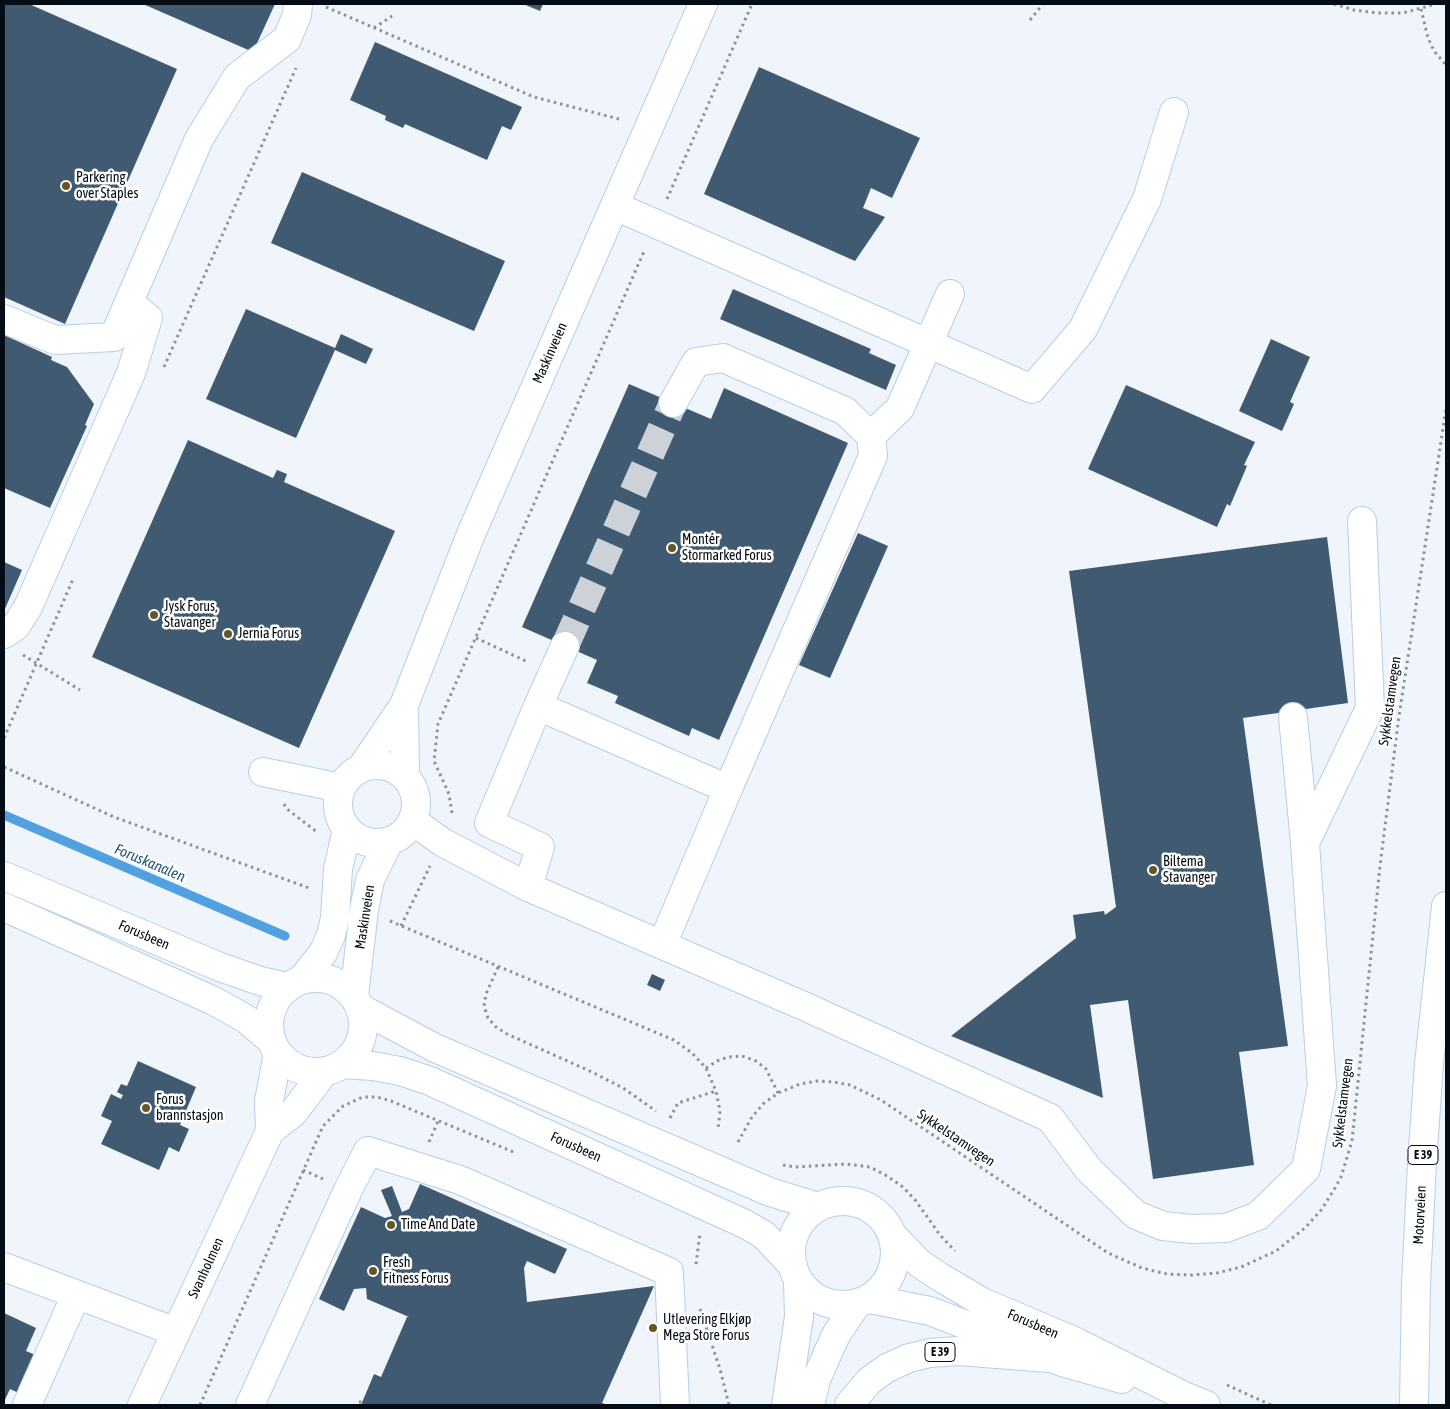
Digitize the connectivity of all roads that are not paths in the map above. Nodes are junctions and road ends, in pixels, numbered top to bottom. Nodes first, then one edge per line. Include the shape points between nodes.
1 (703, 4) edge
2 (315, 5) edge
3 (1174, 112) dead end
4 (615, 206) junction
5 (950, 294) dead end
6 (130, 303) junction
7 (4, 319) edge
8 (928, 343) junction
9 (674, 403) tunnel mouth
10 (871, 436) junction
11 (1362, 521) dead end
12 (4, 634) edge
13 (565, 646) tunnel mouth
14 (404, 705) junction
15 (538, 706) junction
16 (1293, 717) dead end
17 (362, 768) junction
18 (263, 772) road end
19 (405, 776) junction
20 (341, 788) junction
21 (728, 789) junction
22 (412, 821) junction
23 (347, 829) junction
24 (389, 841) junction
25 (1305, 843) junction
26 (4, 876) edge
27 (528, 887) junction
28 (1446, 906) edge
29 (4, 907) edge
30 (662, 945) junction
31 (294, 983) junction
32 (357, 1002) junction
33 (275, 1047) junction
34 (334, 1068) junction
35 (270, 1131) junction
36 (818, 1207) junction
37 (893, 1236) junction
38 (4, 1267) edge
39 (795, 1273) junction
40 (76, 1294) junction
41 (863, 1302) junction
42 (176, 1332) junction
43 (1049, 1358) junction
44 (1195, 1401) edge
45 (27, 1405) edge
46 (142, 1405) edge
47 (250, 1405) edge
48 (676, 1405) edge
49 (786, 1405) edge
50 (810, 1405) edge
51 (849, 1405) edge
52 (1414, 1405) edge

1 - 4 main road, Maskinveien
2 - 6 main road via 298,15 287,39 237,77 199,139
3 - 8 main road via 1147,199 1083,329 1032,389
4 - 8 main road
4 - 14 main road, Maskinveien via 471,534
5 - 8 main road
6 - 7 main road via 114,337 55,340
6 - 12 main road via 148,318 131,373 28,607 16,626
8 - 10 main road via 900,408
9 - 10 main road via 696,362 723,358 845,411
10 - 21 main road via 873,456
11 - 25 main road via 1370,708
13 - 15 main road
14 - 17 main road, Maskinveien
14 - 19 main road, Maskinveien
15 - 21 main road
15 - 27 main road via 489,822 540,847
16 - 25 main road
17 - 19 main road via 373,764 385,765
17 - 20 main road via 353,773
18 - 20 main road
19 - 22 main road via 416,797
20 - 23 main road via 338,809
21 - 30 main road
22 - 24 main road via 407,830
22 - 27 main road via 442,842
23 - 24 main road via 366,841
23 - 31 main road via 338,868 331,935 323,953
24 - 32 main road, Maskinveien via 370,880 364,910
25 - 30 main road via 1322,1086 1308,1160 1306,1169 1258,1216 1226,1228 1190,1230 1164,1226 1136,1215 1089,1170 1050,1118
26 - 31 main road, Forusbeen via 260,981
27 - 30 main road
28 - 52 main road, Motorveien / E 39 via 1422,1162
29 - 33 main road via 214,1000 246,1019
31 - 32 main road via 317,977 331,980 344,986
31 - 33 main road via 276,998 270,1011 268,1026
32 - 34 main road via 363,1021 359,1045 352,1056
32 - 36 main road via 435,1048 770,1192
33 - 34 main road via 299,1069 312,1072
33 - 35 main road, Svanholmen via 269,1101
34 - 35 main road, Svanholmen via 293,1113
34 - 39 main road, Forusbeen via 373,1066 400,1071 439,1085 744,1224 764,1235
35 - 42 main road, Svanholmen
36 - 37 main road via 831,1202 862,1204 876,1211
36 - 39 main road via 798,1226 792,1239 790,1253
37 - 41 main road via 896,1251 890,1279 881,1290
37 - 44 main road, Forusbeen via 919,1263 982,1302 1074,1341
38 - 40 main road
39 - 41 main road via 809,1294 823,1302 840,1306
39 - 49 main road via 799,1317
40 - 42 main road
40 - 45 main road
41 - 43 main road, Forusbeen via 930,1311
41 - 50 main road via 836,1335 816,1380
42 - 46 main road, Svanholmen
43 - 44 main road, Forusbeen
43 - 51 main road, E 39 via 958,1351 930,1353 887,1368 869,1381
47 - 48 main road via 368,1151 460,1180 669,1272

